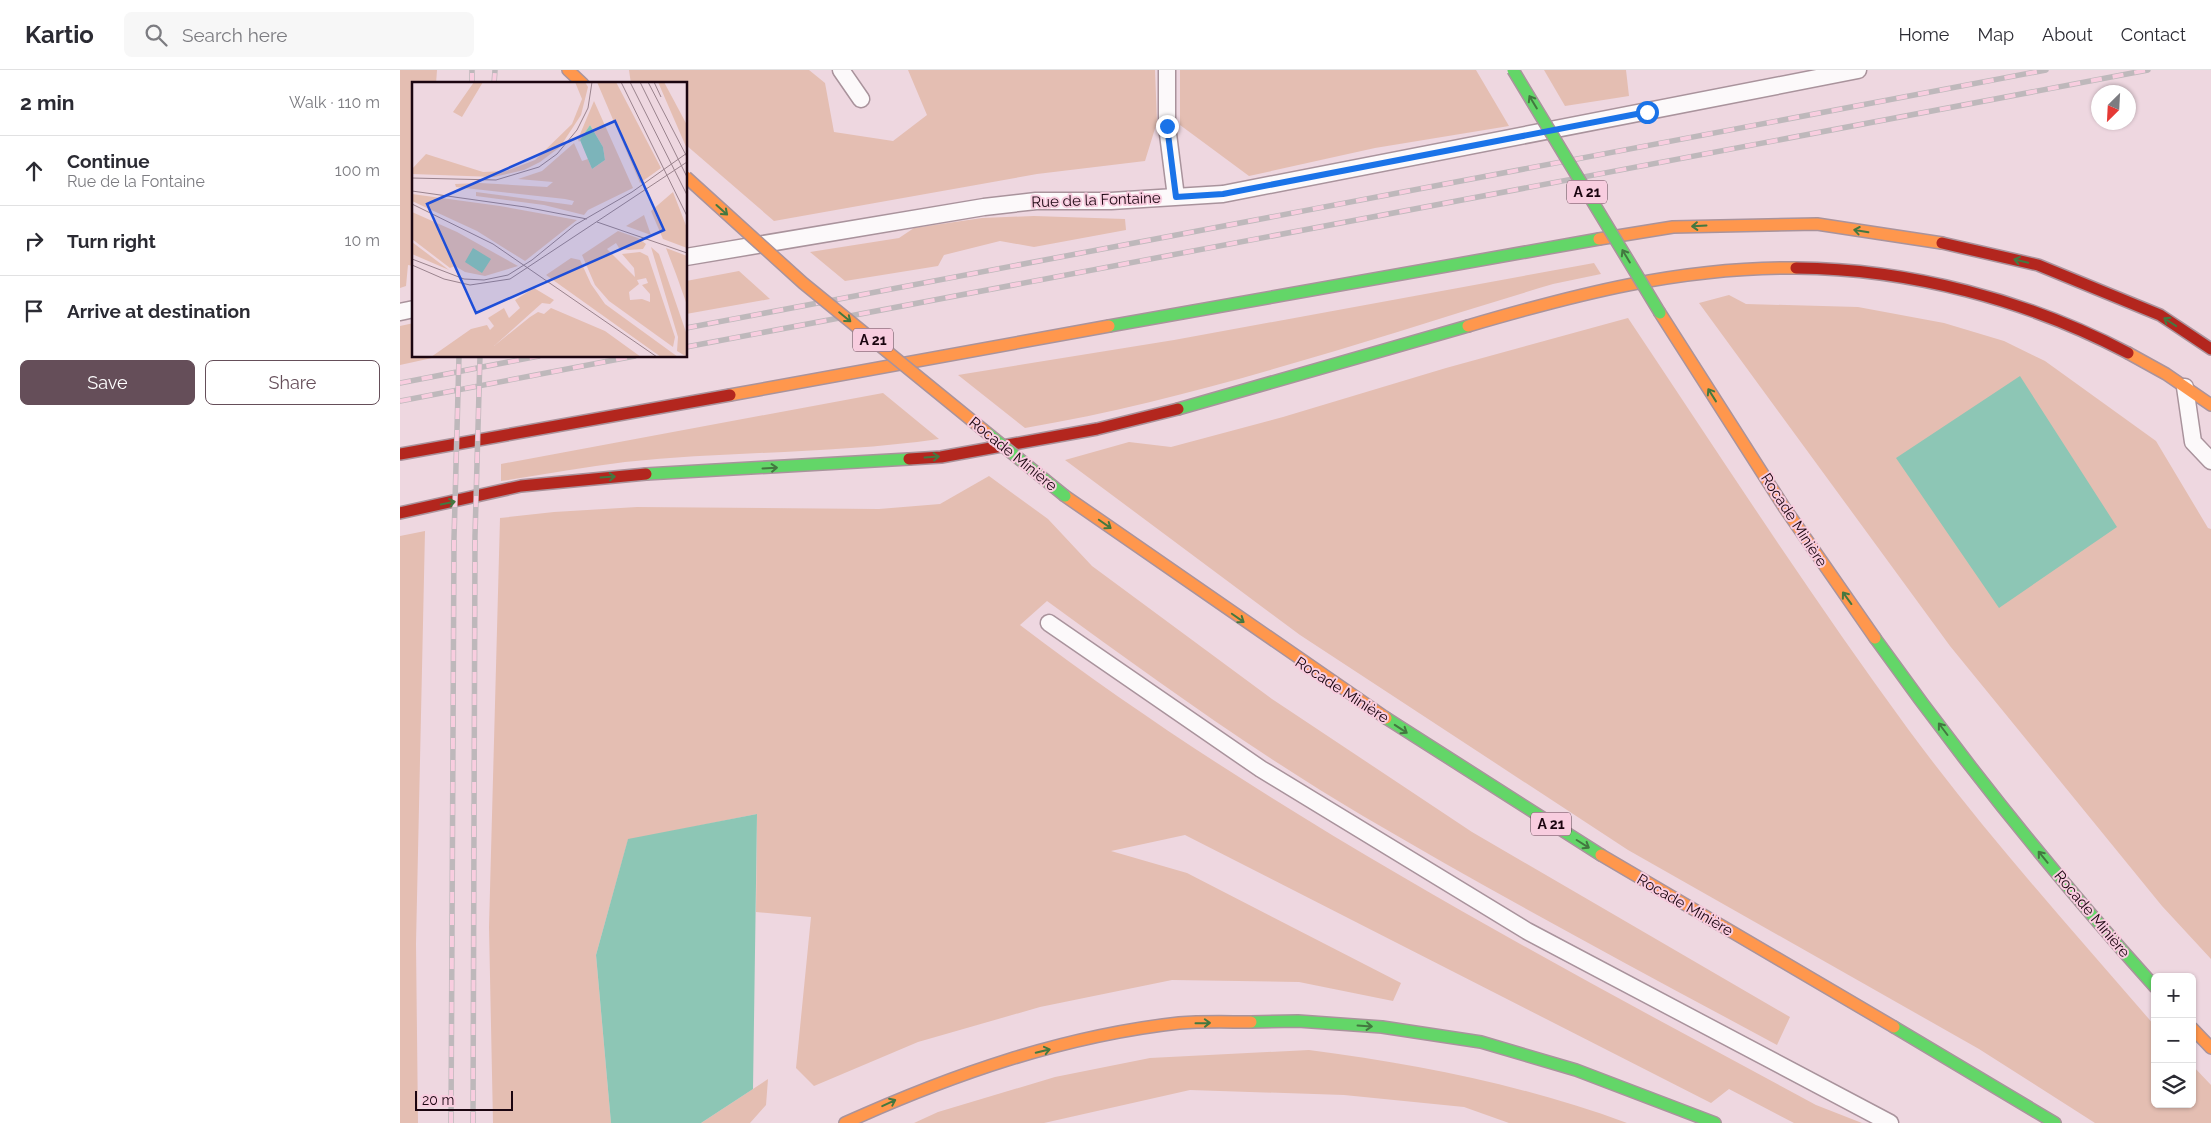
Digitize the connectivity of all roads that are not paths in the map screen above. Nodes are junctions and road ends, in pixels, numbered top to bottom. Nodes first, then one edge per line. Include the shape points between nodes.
1 (568, 70) edge
2 (841, 70) edge
3 (1167, 70) edge
4 (1513, 70) edge
5 (1858, 70) edge
6 (581, 82) edge
7 (861, 99) dead end
8 (688, 179) edge
9 (1176, 197) junction
10 (688, 257) edge
11 (2211, 350) edge
12 (2185, 387) junction
13 (2211, 405) edge
14 (400, 454) edge
15 (2211, 461) edge
16 (400, 513) edge
17 (1049, 623) dead end
18 (2151, 982) edge
19 (2196, 1032) edge
20 (2211, 1048) edge
21 (845, 1123) edge
22 (1716, 1123) edge
23 (1890, 1123) edge
24 (2055, 1123) edge

1 - 6 highway
2 - 7 lane
3 - 9 lane via 1167,126
18 -> 4 highway, Rocade Minière / A 21, bridge via 2044,858 1892,661 1822,563 1660,313
5 - 9 lane, Rue de la Fontaine via 1223,194
8 -> 24 highway, Rocade Minière / A 21, bridge via 803,283 1065,496 1283,650 1614,864 1970,1070
9 - 10 lane, Rue de la Fontaine via 1036,201 984,207
11 -> 14 highway via 2160,315 2038,265 1956,245 1817,224 1673,227
12 - 13 highway
12 - 15 lane via 2194,442
16 -> 12 highway via 521,486 602,477 941,457 1096,429 1198,404 1570,296 1710,271 1816,268 1875,274 1952,290 2027,310 2071,327 2114,346
17 - 23 lane via 1261,769 1527,931
19 - 20 highway
21 -> 22 highway via 902,1097 992,1063 1102,1036 1180,1023 1298,1021 1382,1027 1481,1042 1576,1070

